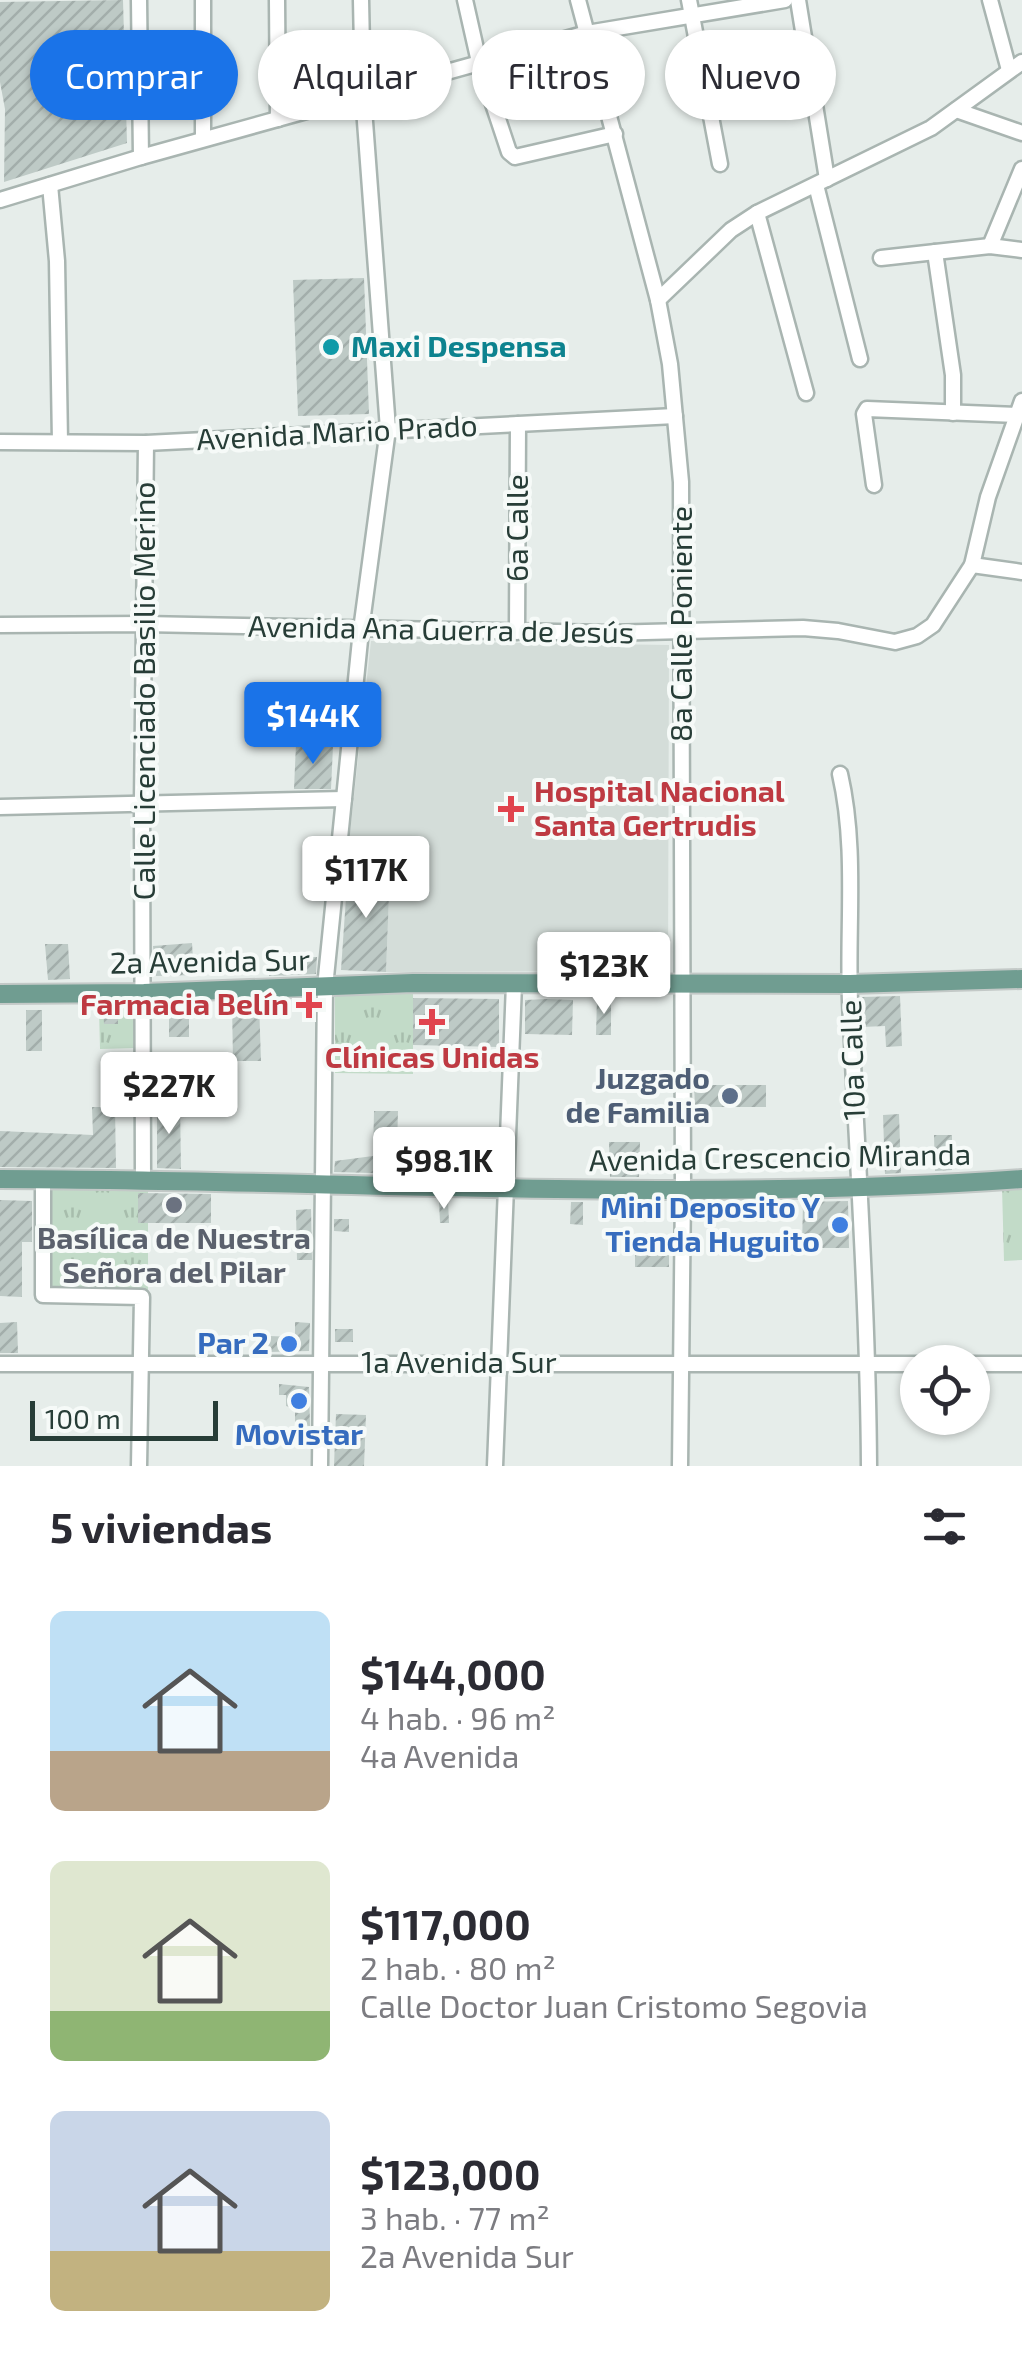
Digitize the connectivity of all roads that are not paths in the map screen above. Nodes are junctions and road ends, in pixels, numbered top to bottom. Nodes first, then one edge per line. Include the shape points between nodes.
1 (139, 0) edge
2 (203, 0) edge
3 (277, 0) edge
4 (360, 0) edge
5 (465, 0) edge
6 (578, 0) edge
7 (786, 0) edge
8 (798, 0) edge
9 (990, 0) edge
10 (690, 7) edge
11 (277, 30) edge
12 (361, 30) edge
13 (586, 30) edge
14 (599, 30) edge
15 (472, 31) edge
16 (1016, 66) edge
17 (956, 110) junction
18 (274, 120) edge
19 (364, 120) edge
20 (499, 120) edge
21 (610, 120) edge
22 (1022, 132) edge
23 (614, 134) junction
24 (203, 140) junction
25 (141, 157) junction
26 (720, 164) dead end
27 (1022, 169) edge
28 (822, 182) junction
29 (50, 185) junction
30 (0, 200) edge
31 (757, 213) junction
32 (990, 246) junction
33 (1022, 250) edge
34 (934, 252) junction
35 (881, 258) dead end
36 (658, 300) junction
37 (860, 359) dead end
38 (806, 393) dead end
39 (1019, 408) edge
40 (953, 414) junction
41 (675, 416) junction
42 (518, 424) junction
43 (388, 429) junction
44 (0, 442) edge
45 (60, 442) junction
46 (146, 443) junction
47 (874, 485) dead end
48 (972, 566) junction
49 (1022, 572) edge
50 (144, 624) junction
51 (0, 625) edge
52 (361, 630) junction
53 (517, 632) junction
54 (682, 633) junction
55 (840, 774) dead end
56 (344, 799) junction
57 (142, 805) junction
58 (0, 808) edge
59 (1022, 979) edge
60 (514, 984) junction
61 (681, 984) junction
62 (850, 984) junction
63 (325, 988) junction
64 (144, 993) junction
65 (0, 994) edge
66 (0, 1178) edge
67 (1022, 1178) edge
68 (43, 1179) junction
69 (143, 1179) junction
70 (322, 1185) junction
71 (858, 1187) junction
72 (505, 1188) junction
73 (683, 1192) junction
74 (682, 1362) junction
75 (141, 1363) junction
76 (0, 1364) edge
77 (324, 1364) junction
78 (499, 1364) junction
79 (868, 1364) junction
80 (900, 1364) edge
81 (990, 1364) edge
82 (1022, 1364) edge
83 (139, 1466) edge
84 (320, 1466) edge
85 (495, 1466) edge
86 (680, 1466) edge
87 (869, 1466) edge

1 - 25 street
2 - 24 street
3 - 11 street
4 - 12 street
5 - 15 street
6 - 13 street, 8a Calle Poniente
7 - 10 street
8 - 28 street
9 - 16 street
10 - 14 street
10 - 26 street
16 - 17 street
17 - 22 street
17 - 28 street
18 - 24 street
19 - 43 street
20 - 23 street via 515,157
21 - 23 street, 8a Calle Poniente
23 - 36 street, 8a Calle Poniente
24 - 25 street
25 - 29 street
27 - 32 street
28 - 31 street
28 - 37 street
29 - 30 street
29 - 45 street
31 - 36 street
31 - 38 street
32 - 33 street
32 - 34 street
34 - 35 street
34 - 40 street via 954,376
36 - 41 street, 8a Calle Poniente
39 - 40 street
39 - 48 street, Avenida Ana Guerra de Jesús
40 - 47 street via 868,409
41 - 42 street, Avenida Mario Prado
41 - 54 street, 8a Calle Poniente
42 - 43 street, Avenida Mario Prado
42 - 53 street, 6a Calle
43 - 46 street, Avenida Mario Prado
43 - 52 street
44 - 45 street, Avenida Mario Prado
45 - 46 street, Avenida Mario Prado
46 - 50 street, Calle Licenciado Basilio Merino
48 - 49 street
48 - 54 street, Avenida Ana Guerra de Jesús via 933,625 895,642 803,628
50 - 51 street, Avenida Ana Guerra de Jesús
50 - 52 street, Avenida Ana Guerra de Jesús
50 - 57 street, Calle Licenciado Basilio Merino
52 - 53 street, Avenida Ana Guerra de Jesús
52 - 56 street
53 - 54 street, Avenida Ana Guerra de Jesús
54 - 61 street, 8a Calle Poniente
55 - 62 street, 10a Calle via 850,865
56 - 57 street
56 - 63 street
57 - 58 street
57 - 64 street, Calle Licenciado Basilio Merino
59 - 62 main road, 2a Avenida Sur
60 - 61 main road, 2a Avenida Sur
60 - 63 main road, 2a Avenida Sur
60 - 72 street
61 - 62 main road, 2a Avenida Sur
61 - 73 street, 8a Calle Poniente
62 - 71 street, 10a Calle
63 - 64 main road, 2a Avenida Sur
63 - 70 street
64 - 65 main road, 2a Avenida Sur
64 - 69 street, Calle Licenciado Basilio Merino
66 - 68 main road, Avenida Crescencio Miranda
67 - 71 main road, Avenida Crescencio Miranda
68 - 69 main road, Avenida Crescencio Miranda
68 - 75 street via 42,1295 142,1297
69 - 70 main road, Avenida Crescencio Miranda
70 - 72 main road, Avenida Crescencio Miranda
70 - 77 street
71 - 73 main road, Avenida Crescencio Miranda
71 - 79 street, 10a Calle
72 - 73 main road, Avenida Crescencio Miranda
72 - 78 street
73 - 74 street, 8a Calle Poniente
74 - 78 street, 1a Avenida Sur
74 - 79 street, 1a Avenida Sur
74 - 86 street, 8a Calle Poniente
75 - 76 street, 1a Avenida Sur
75 - 77 street, 1a Avenida Sur
75 - 83 street
77 - 78 street, 1a Avenida Sur
77 - 84 street
78 - 85 street
79 - 80 street, 1a Avenida Sur
79 - 87 street, 10a Calle
81 - 82 street

